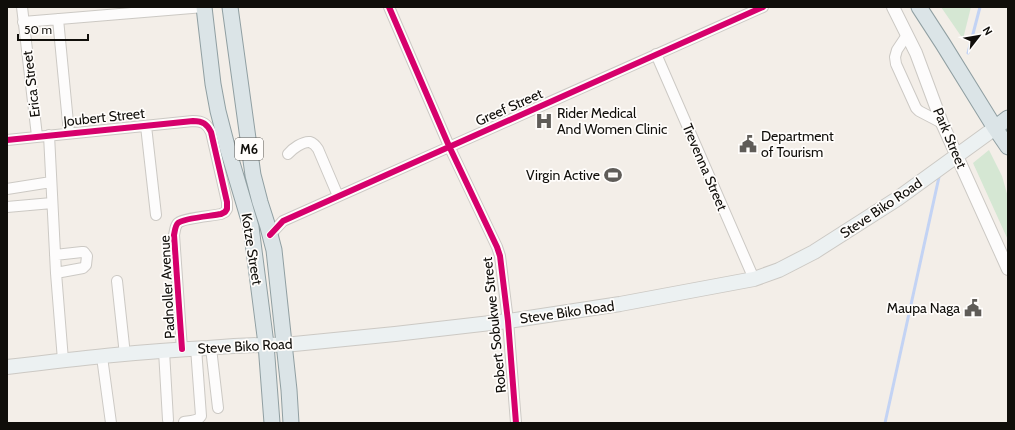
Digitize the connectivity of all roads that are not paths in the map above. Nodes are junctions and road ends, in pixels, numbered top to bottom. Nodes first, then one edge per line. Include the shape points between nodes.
1 (22, 7) edge
2 (204, 7) edge
3 (230, 7) edge
4 (389, 7) edge
5 (763, 7) edge
6 (893, 7) edge
7 (919, 7) edge
8 (58, 19) junction
9 (23, 22) junction
10 (907, 35) junction
11 (656, 54) junction
12 (1008, 118) edge
13 (204, 122) joint
14 (942, 123) junction
15 (146, 126) junction
16 (995, 128) junction
17 (69, 133) junction
18 (49, 135) junction
19 (37, 136) junction
20 (7, 140) edge
21 (449, 146) junction
22 (1008, 147) edge
23 (288, 154) dead end
24 (957, 155) junction
25 (51, 182) junction
26 (7, 189) edge
27 (338, 196) junction
28 (52, 203) junction
29 (7, 207) edge
30 (156, 215) dead end
31 (264, 215) junction
32 (283, 221) junction
33 (270, 235) junction
34 (55, 255) junction
35 (1008, 269) edge
36 (56, 273) junction
37 (754, 279) junction
38 (117, 281) dead end
39 (508, 321) junction
40 (266, 344) junction
41 (284, 345) junction
42 (211, 348) junction
43 (189, 349) junction
44 (164, 351) junction
45 (125, 355) junction
46 (102, 357) junction
47 (62, 360) junction
48 (7, 367) edge
49 (218, 408) dead end
50 (168, 420) dead end
51 (184, 422) edge
52 (111, 423) edge
53 (272, 423) edge
54 (291, 423) edge
55 (516, 423) edge

1 - 9 street, Erica Street
2 - 8 street
2 - 40 main road, Kotze Street / M6 via 218,112 251,227
3 - 31 main road, Kotze Street / M6 via 252,169
4 - 21 street, Robert Sobukwe Street
5 - 11 street, Greef Street
6 - 10 street, Park Street
7 - 16 main road
8 - 9 street
8 - 17 street
9 - 19 street, Erica Street
10 - 14 street, Park Street
10 - 14 street via 895,57 896,64 916,108
11 - 21 street, Greef Street
11 - 37 street, Trevenna Street
12 - 16 main road, Steve Biko Road
13 - 15 street, Joubert Street
13 - 43 street, Padnoller Avenue via 211,132 227,202 225,212 221,214 184,220 176,226 174,235
14 - 24 street, Park Street
15 - 17 street, Joubert Street
15 - 30 street
16 - 22 main road
16 - 24 main road, Steve Biko Road
17 - 18 street, Joubert Street
18 - 19 street, Joubert Street
18 - 25 street
19 - 20 street, Joubert Street
21 - 27 street, Greef Street
21 - 39 street, Robert Sobukwe Street via 497,247
23 - 27 street via 307,142 316,147
24 - 35 street, Park Street
24 - 37 main road, Steve Biko Road via 897,199 814,252 779,270
25 - 26 street
25 - 28 street
27 - 32 street, Greef Street
28 - 29 street
28 - 34 street
31 - 32 street
31 - 33 main road, Kotze Street / M6
32 - 33 street, Greef Street
33 - 41 main road, Kotze Street / M6 via 274,250
34 - 36 street
34 - 36 street via 84,252 87,256 83,268
36 - 47 street
37 - 39 main road, Steve Biko Road via 620,304
38 - 45 street
39 - 41 main road, Steve Biko Road
39 - 55 street, Robert Sobukwe Street
40 - 41 main road, Steve Biko Road
40 - 42 main road, Steve Biko Road
40 - 53 main road, Kotze Street / M6
41 - 54 main road, Kotze Street / M6
42 - 43 main road, Steve Biko Road
42 - 49 street
43 - 44 main road, Steve Biko Road
43 - 51 street via 201,416 196,420
44 - 45 main road, Steve Biko Road
44 - 50 street
45 - 46 main road, Steve Biko Road
46 - 47 main road, Steve Biko Road
46 - 52 street
47 - 48 main road, Steve Biko Road

